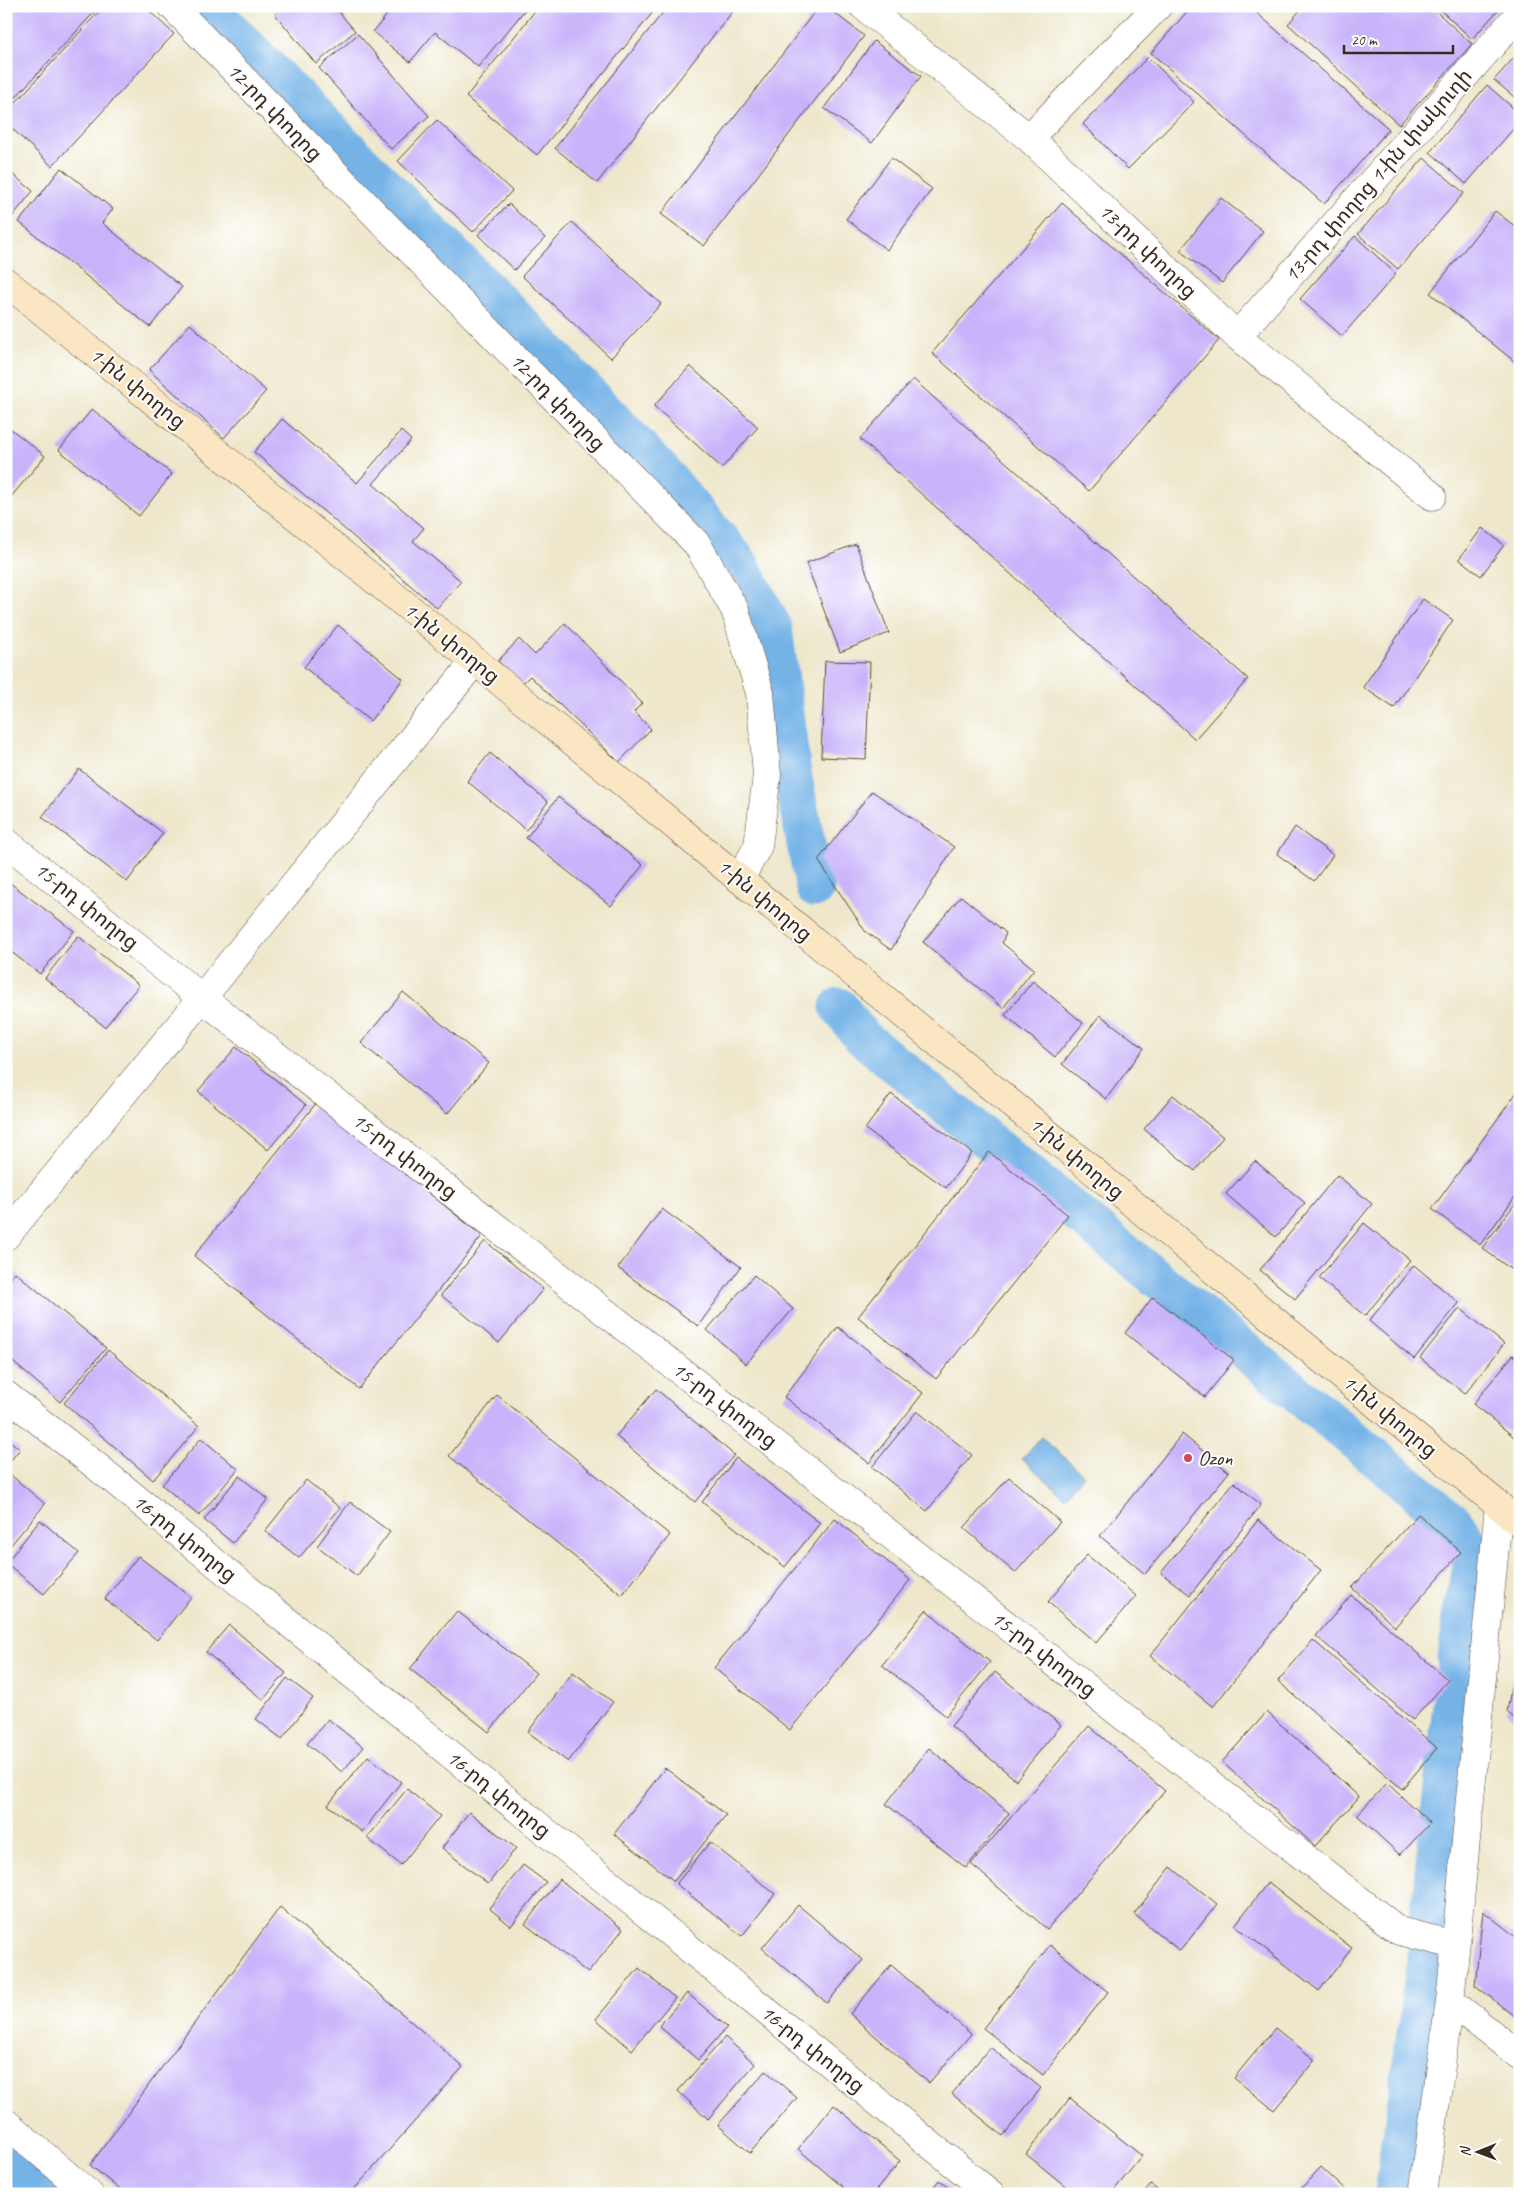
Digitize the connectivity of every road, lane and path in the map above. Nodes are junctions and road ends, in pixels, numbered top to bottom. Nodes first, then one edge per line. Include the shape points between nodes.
1 (172, 6) edge
2 (863, 6) edge
3 (1158, 6) edge
4 (1520, 13) edge
5 (1029, 138) junction
6 (6, 282) edge
7 (1237, 336) junction
8 (1432, 496) dead end
9 (475, 661) junction
10 (6, 842) edge
11 (740, 879) junction
12 (202, 998) junction
13 (6, 1236) edge
14 (6, 1395) edge
15 (1499, 1506) junction
16 (1520, 1523) edge
17 (1455, 1945) junction
18 (1450, 2001) junction
19 (1520, 2056) edge
20 (6, 2123) edge
21 (89, 2194) edge
22 (991, 2194) edge
23 (1424, 2194) edge

1 - 11 street, 12-րդ փողոց via 697,544 735,610 760,693 767,775 758,846
2 - 5 street, 13-րդ փողոց
3 - 5 street
4 - 7 street, 13-րդ փողոց 1-ին փակուղի
5 - 7 street, 13-րդ փողոց
6 - 9 main road, 1-ին փողոց
7 - 8 street, 13-րդ փողոց
9 - 11 main road, 1-ին փողոց
9 - 12 street
10 - 12 street, 15-րդ փողոց
11 - 15 main road, 1-ին փողոց
12 - 13 street
12 - 17 street, 15-րդ փողոց via 1399,1931
14 - 22 street, 16-րդ փողոց
15 - 16 main road, 1-ին փողոց
15 - 17 street
17 - 18 street
18 - 19 street
18 - 23 street
20 - 21 street

